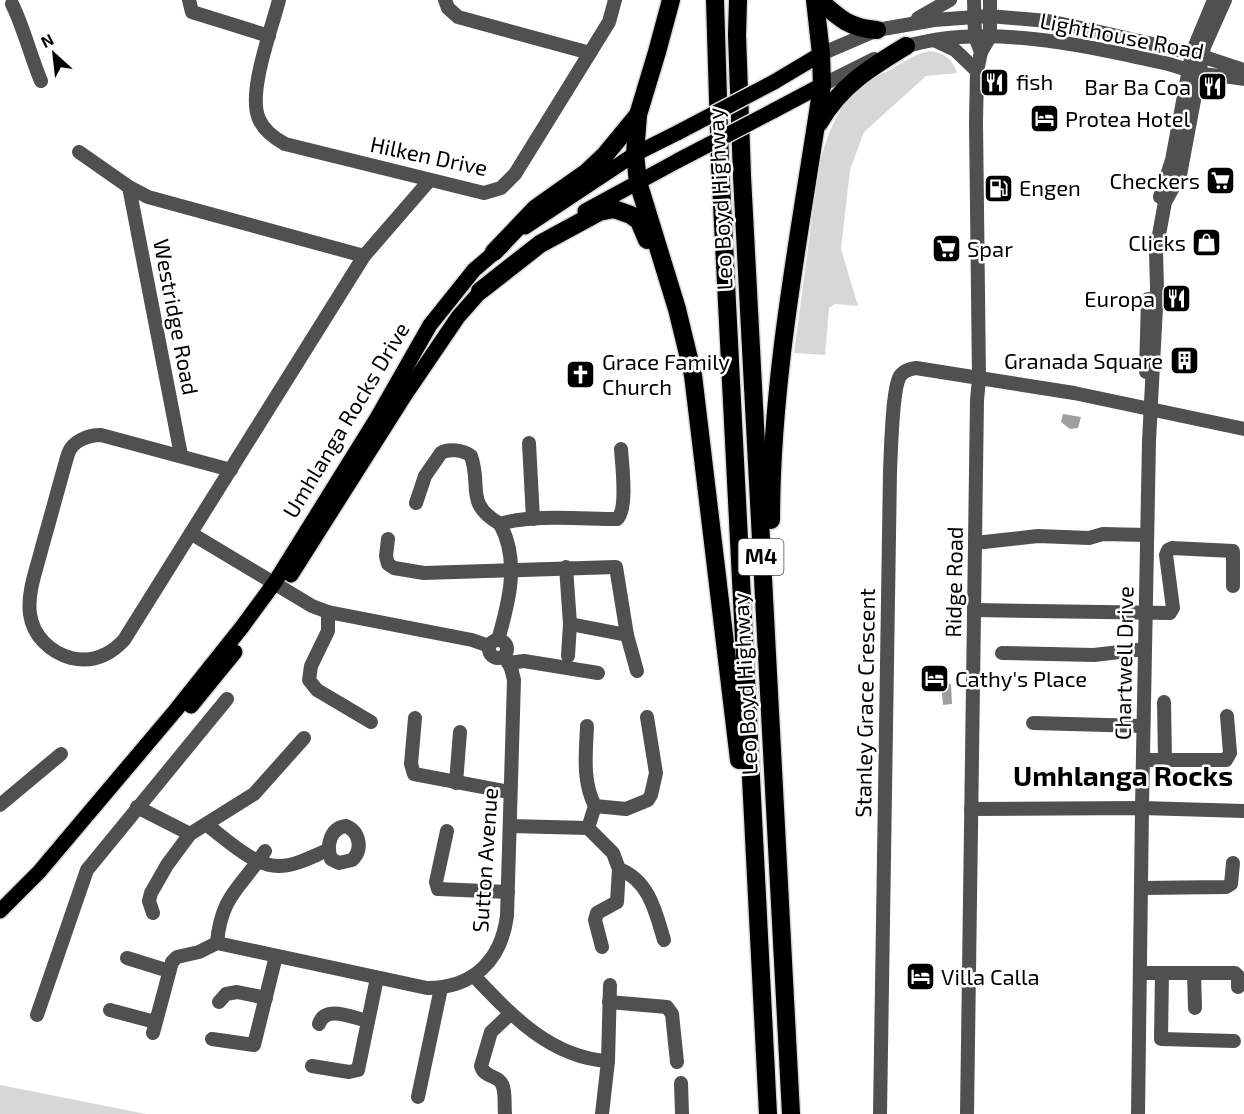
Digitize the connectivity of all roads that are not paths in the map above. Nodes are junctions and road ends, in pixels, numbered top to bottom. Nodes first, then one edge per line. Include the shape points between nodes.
1 (279, 0) edge
2 (445, 0) edge
3 (615, 0) edge
4 (671, 0) edge
5 (715, 0) edge
6 (738, 0) edge
7 (817, 0) edge
8 (950, 0) edge
9 (974, 0) edge
10 (990, 0) edge
11 (1214, 0) edge
12 (1225, 0) edge
13 (9, 5) edge
14 (190, 6) edge
15 (989, 16) junction
16 (975, 17) junction
17 (1203, 23) junction
18 (902, 26) junction
19 (877, 30) junction
20 (269, 36) junction
21 (983, 37) junction
22 (930, 40) junction
23 (1160, 45) junction
24 (906, 46) junction
25 (590, 53) junction
26 (821, 54) junction
27 (1197, 55) junction
28 (1244, 70) edge
29 (977, 71) junction
30 (1194, 71) junction
31 (1244, 79) edge
32 (41, 81) dead end
33 (822, 85) junction
34 (638, 115) junction
35 (816, 129) junction
36 (79, 152) dead end
37 (635, 154) junction
38 (429, 181) junction
39 (639, 182) junction
40 (129, 187) junction
41 (494, 252) junction
42 (364, 256) junction
43 (480, 291) junction
44 (693, 375) junction
45 (979, 379) junction
46 (1149, 408) junction
47 (1244, 429) edge
48 (529, 443) dead end
49 (621, 449) dead end
50 (181, 455) junction
51 (231, 470) junction
52 (416, 503) dead end
53 (533, 519) junction
54 (500, 524) junction
55 (192, 534) junction
56 (1147, 535) junction
57 (388, 539) dead end
58 (975, 543) junction
59 (566, 567) junction
60 (510, 570) junction
61 (279, 585) junction
62 (1233, 586) dead end
63 (974, 610) junction
64 (328, 612) junction
65 (1146, 614) junction
66 (570, 624) junction
67 (627, 635) junction
68 (494, 643) junction
69 (1146, 649) junction
70 (1002, 653) dead end
71 (568, 656) dead end
72 (507, 659) junction
73 (637, 671) dead end
74 (598, 673) dead end
75 (227, 699) dead end
76 (1164, 702) dead end
77 (1227, 716) dead end
78 (647, 717) dead end
79 (415, 718) dead end
80 (371, 722) dead end
81 (1034, 723) dead end
82 (587, 726) dead end
83 (1143, 726) junction
84 (460, 732) dead end
85 (304, 738) dead end
86 (61, 754) dead end
87 (1143, 760) junction
88 (1165, 760) junction
89 (456, 783) junction
90 (510, 792) junction
91 (775, 792) junction
92 (0, 805) edge
93 (595, 806) junction
94 (137, 807) junction
95 (1142, 808) junction
96 (971, 809) junction
97 (1244, 811) edge
98 (207, 825) junction
99 (510, 826) junction
100 (588, 828) junction
101 (447, 831) dead end
102 (190, 834) junction
103 (328, 850) dead end
104 (261, 856) junction
105 (1233, 863) dead end
106 (619, 869) junction
107 (1141, 888) junction
108 (508, 892) junction
109 (758, 908) junction
110 (0, 911) edge
111 (153, 913) dead end
112 (0, 921) edge
113 (664, 940) dead end
114 (217, 943) junction
115 (602, 947) dead end
116 (276, 956) junction
117 (128, 958) dead end
118 (169, 971) junction
119 (1140, 973) junction
120 (1162, 973) junction
121 (1194, 973) junction
122 (474, 976) junction
123 (377, 978) junction
124 (610, 985) dead end
125 (1238, 987) dead end
126 (441, 988) junction
127 (266, 998) junction
128 (219, 1002) dead end
129 (609, 1002) junction
130 (1195, 1008) dead end
131 (110, 1010) dead end
132 (510, 1014) junction
133 (37, 1015) dead end
134 (368, 1021) junction
135 (319, 1024) dead end
136 (212, 1039) dead end
137 (1234, 1041) dead end
138 (608, 1060) junction
139 (677, 1062) dead end
140 (312, 1066) dead end
141 (681, 1083) dead end
142 (418, 1096) dead end
143 (505, 1114) edge
144 (602, 1114) edge
145 (682, 1114) edge
146 (768, 1114) edge
147 (790, 1114) edge
148 (880, 1114) edge
149 (967, 1114) edge
150 (1138, 1114) edge

1 - 20 street, Hilken Drive
2 - 25 street via 458,17
3 - 25 street, Hilken Drive via 609,22
4 - 34 highway
5 - 109 highway, Leo Boyd Highway / M4
6 - 91 highway, Leo Boyd Highway / M4 via 742,176
7 - 19 highway via 849,24
7 - 26 highway
8 - 18 street
9 - 16 street
10 - 15 street
11 - 17 street
12 - 27 street
13 - 32 street via 22,27
14 - 20 street
15 - 16 street, Lighthouse Road
15 - 21 street
15 - 23 street, Lighthouse Road via 1048,21
16 - 18 street, Lighthouse Road
16 - 21 street
17 - 23 street via 1189,37
17 - 27 street
18 - 19 street, Lighthouse Road
19 - 26 street, Lighthouse Road
20 - 38 street, Hilken Drive via 255,100 259,120 273,137 285,144
21 - 22 street, Lighthouse Road
21 - 29 street, Ridge Road
21 - 30 street, Lighthouse Road via 1089,46
22 - 24 street, Lighthouse Road
22 - 29 street via 948,45
23 - 27 street, Lighthouse Road
24 - 33 street, Lighthouse Road
24 - 35 highway via 846,87
25 - 38 street, Hilken Drive via 508,183 484,193
26 - 33 highway
26 - 37 main road, Umhlanga Rocks Drive, bridge
27 - 28 street, Lighthouse Road
27 - 30 street, Chartwell Drive
29 - 45 street, Ridge Road
30 - 31 street, Lighthouse Road
30 - 46 street, Chartwell Drive via 1180,175 1165,202 1156,251
33 - 35 highway
33 - 39 main road, Umhlanga Rocks Drive, bridge
34 - 37 highway
34 - 41 highway via 596,164 536,208
35 - 91 highway via 788,314 772,466
36 - 40 street, Westridge Road
37 - 39 highway
37 - 41 main road, Umhlanga Rocks Drive via 557,204
38 - 42 street
39 - 43 main road, Umhlanga Rocks Drive via 544,235
39 - 44 highway
40 - 42 street, Westridge Road via 148,197
40 - 50 street, Westridge Road
41 - 61 main road, Umhlanga Rocks Drive via 429,325
42 - 51 street
43 - 44 highway via 531,250 576,223 606,209 626,212 644,230
43 - 61 main road, Umhlanga Rocks Drive via 458,317
44 - 109 highway
45 - 46 street, Stanley Grace Crescent
45 - 58 street, Ridge Road
45 - 148 street, Stanley Grace Crescent via 909,369 900,376 896,393 890,471
46 - 47 street, Stanley Grace Crescent
46 - 56 street, Chartwell Drive
48 - 53 street
49 - 53 street via 623,484 619,518
50 - 51 street
50 - 55 street via 97,434 81,439 69,449 31,588 30,616 43,642 60,655 80,660 98,658 117,647
51 - 55 street
52 - 54 street via 422,482 441,453 465,452 473,462 475,494 481,510
53 - 54 street
54 - 60 street via 510,551
55 - 61 street
56 - 58 street via 1038,536
56 - 65 street, Chartwell Drive
57 - 60 street via 386,560 394,568 424,573
58 - 63 street, Ridge Road
59 - 60 street
59 - 66 street
59 - 67 street via 616,567
60 - 68 street via 510,595
61 - 64 street
61 - 110 main road, Umhlanga Rocks Drive via 39,873
61 - 112 main road, Umhlanga Rocks Drive via 213,681 39,884
62 - 65 street via 1233,551 1172,548 1166,555 1173,610
63 - 65 street
63 - 96 street, Ridge Road
64 - 68 street
64 - 80 street via 328,631 310,666 309,680 317,690
65 - 69 street, Chartwell Drive
66 - 67 street
66 - 71 street
67 - 73 street
68 - 72 street, Sutton Avenue via 505,643
69 - 70 street via 1094,655
69 - 83 street, Chartwell Drive
72 - 74 street
72 - 90 street, Sutton Avenue via 514,680
75 - 94 street
76 - 88 street
77 - 88 street via 1230,753 1226,760
78 - 93 street via 656,766 651,795 626,809
79 - 89 street via 413,772
81 - 83 street
82 - 93 street via 586,779
83 - 87 street, Chartwell Drive
84 - 89 street
85 - 98 street via 254,794
86 - 92 street
87 - 88 street
87 - 95 street, Chartwell Drive
89 - 90 street
90 - 99 street, Sutton Avenue
91 - 147 highway, Leo Boyd Highway / M4
93 - 100 street
94 - 102 street
94 - 133 street via 84,875
95 - 96 street
95 - 97 street
95 - 107 street, Chartwell Drive
96 - 149 street, Ridge Road
98 - 102 street
98 - 104 street
99 - 100 street
99 - 108 street, Sutton Avenue
100 - 106 street via 613,853
101 - 108 street via 436,882 438,889
102 - 111 street via 150,893 148,901
103 - 104 street via 280,866
104 - 114 street via 225,903
105 - 107 street via 1230,886
106 - 113 street via 636,879 651,898
106 - 115 street via 617,902 596,916
107 - 119 street, Chartwell Drive
108 - 122 street, Sutton Avenue via 501,943
109 - 146 highway, Leo Boyd Highway / M4
114 - 116 street, Sutton Avenue
114 - 118 street via 177,957
116 - 123 street, Sutton Avenue
116 - 127 street
117 - 118 street
118 - 131 street via 154,1027
119 - 120 street
119 - 150 street, Chartwell Drive
120 - 121 street
120 - 137 street via 1161,1039
121 - 125 street via 1235,973
121 - 130 street
122 - 126 street, Sutton Avenue
122 - 132 street
123 - 126 street, Sutton Avenue
123 - 134 street
124 - 129 street
126 - 142 street
127 - 128 street via 237,992 226,994
127 - 136 street via 254,1045
129 - 138 street
129 - 139 street via 668,1007
132 - 138 street via 566,1051 589,1060
132 - 143 street via 491,1032 481,1066 486,1074 501,1082
134 - 135 street via 329,1013
134 - 140 street via 356,1071
138 - 144 street
141 - 145 street

